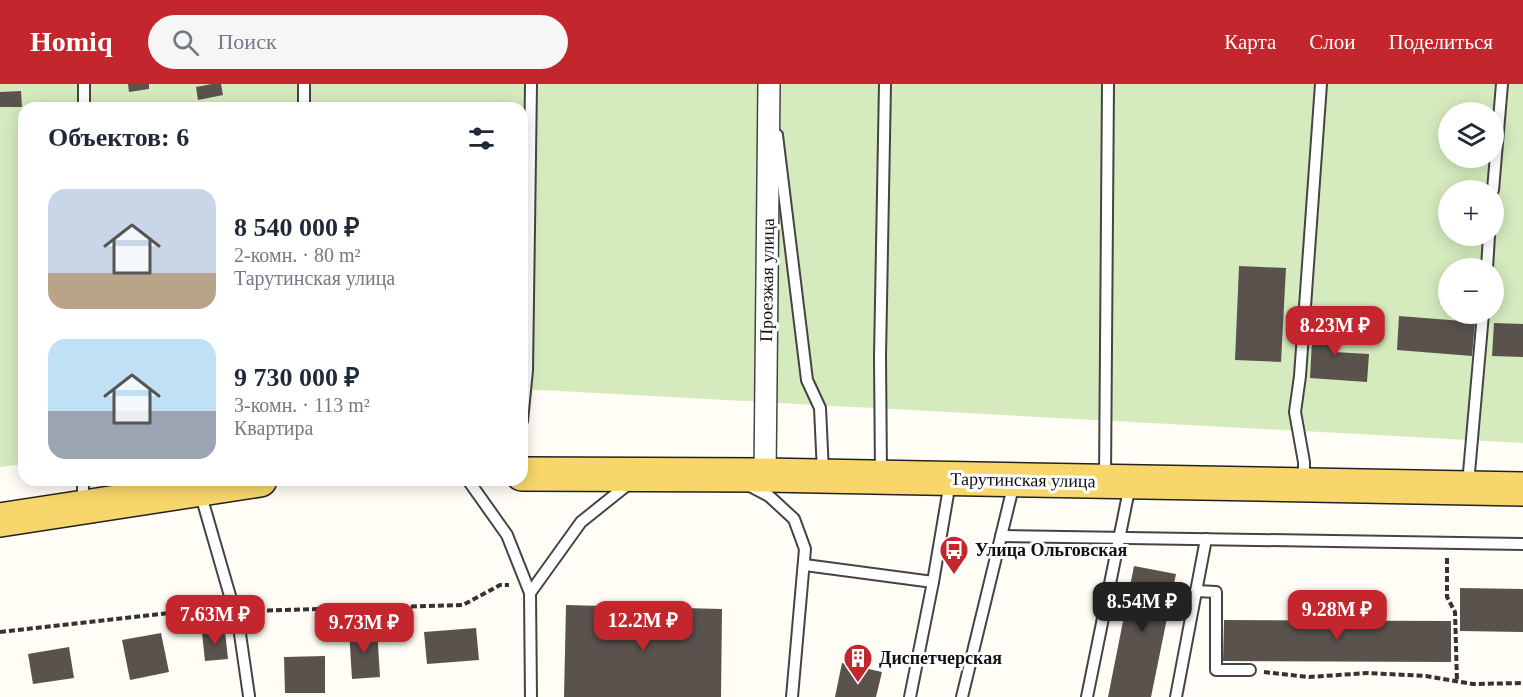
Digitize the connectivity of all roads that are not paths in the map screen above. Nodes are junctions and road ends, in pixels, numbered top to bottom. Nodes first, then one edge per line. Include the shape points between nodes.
1 (84, 84) edge
2 (304, 84) edge
3 (531, 84) edge
4 (770, 84) edge
5 (885, 84) edge
6 (1108, 84) edge
7 (1322, 84) edge
8 (1502, 84) edge
9 (84, 102) edge
10 (304, 102) edge
11 (1494, 180) edge
12 (528, 256) edge
13 (1482, 324) edge
14 (528, 474) edge
15 (641, 474) junction
16 (731, 475) junction
17 (765, 475) junction
18 (824, 476) junction
19 (881, 477) junction
20 (950, 478) junction
21 (1015, 480) junction
22 (1118, 482) junction
23 (1304, 485) junction
24 (219, 486) edge
25 (472, 486) edge
26 (1468, 488) junction
27 (199, 489) junction
28 (1523, 489) edge
29 (83, 493) edge
30 (0, 520) edge
31 (1001, 536) junction
32 (1119, 538) junction
33 (1206, 539) junction
34 (1523, 544) edge
35 (805, 565) junction
36 (933, 582) junction
37 (528, 589) junction
38 (1196, 591) junction
39 (1250, 670) road end
40 (249, 696) edge
41 (531, 697) edge
42 (792, 697) edge
43 (910, 697) edge
44 (962, 697) edge
45 (1087, 697) edge
46 (1176, 697) edge

1 - 9 lane
2 - 10 lane
3 - 12 lane
4 - 17 street, Проезжая улица
4 - 18 lane via 807,380 820,408
5 - 19 lane
6 - 22 lane
7 - 23 lane via 1295,412
8 - 11 lane
13 - 26 lane
14 - 15 main road, Тарутинская улица
15 - 16 main road, Тарутинская улица
15 - 37 lane via 581,522
16 - 17 main road, Тарутинская улица
16 - 35 lane via 769,496 794,519 805,549
17 - 18 main road, Тарутинская улица
18 - 19 main road, Тарутинская улица
19 - 20 main road, Тарутинская улица
20 - 21 main road, Тарутинская улица
20 - 36 lane
21 - 22 main road, Тарутинская улица
21 - 31 lane
22 - 23 main road, Тарутинская улица
22 - 32 lane
23 - 26 main road, Тарутинская улица
24 - 27 main road
25 - 37 lane via 507,535
26 - 28 main road, Тарутинская улица
27 - 29 main road
27 - 40 lane via 239,627
29 - 30 main road
31 - 32 lane
31 - 44 lane
32 - 33 lane
32 - 45 lane
33 - 34 lane
33 - 38 lane
35 - 36 lane
35 - 42 lane
36 - 43 lane
37 - 41 lane
38 - 39 lane via 1216,592 1216,670
38 - 46 lane

